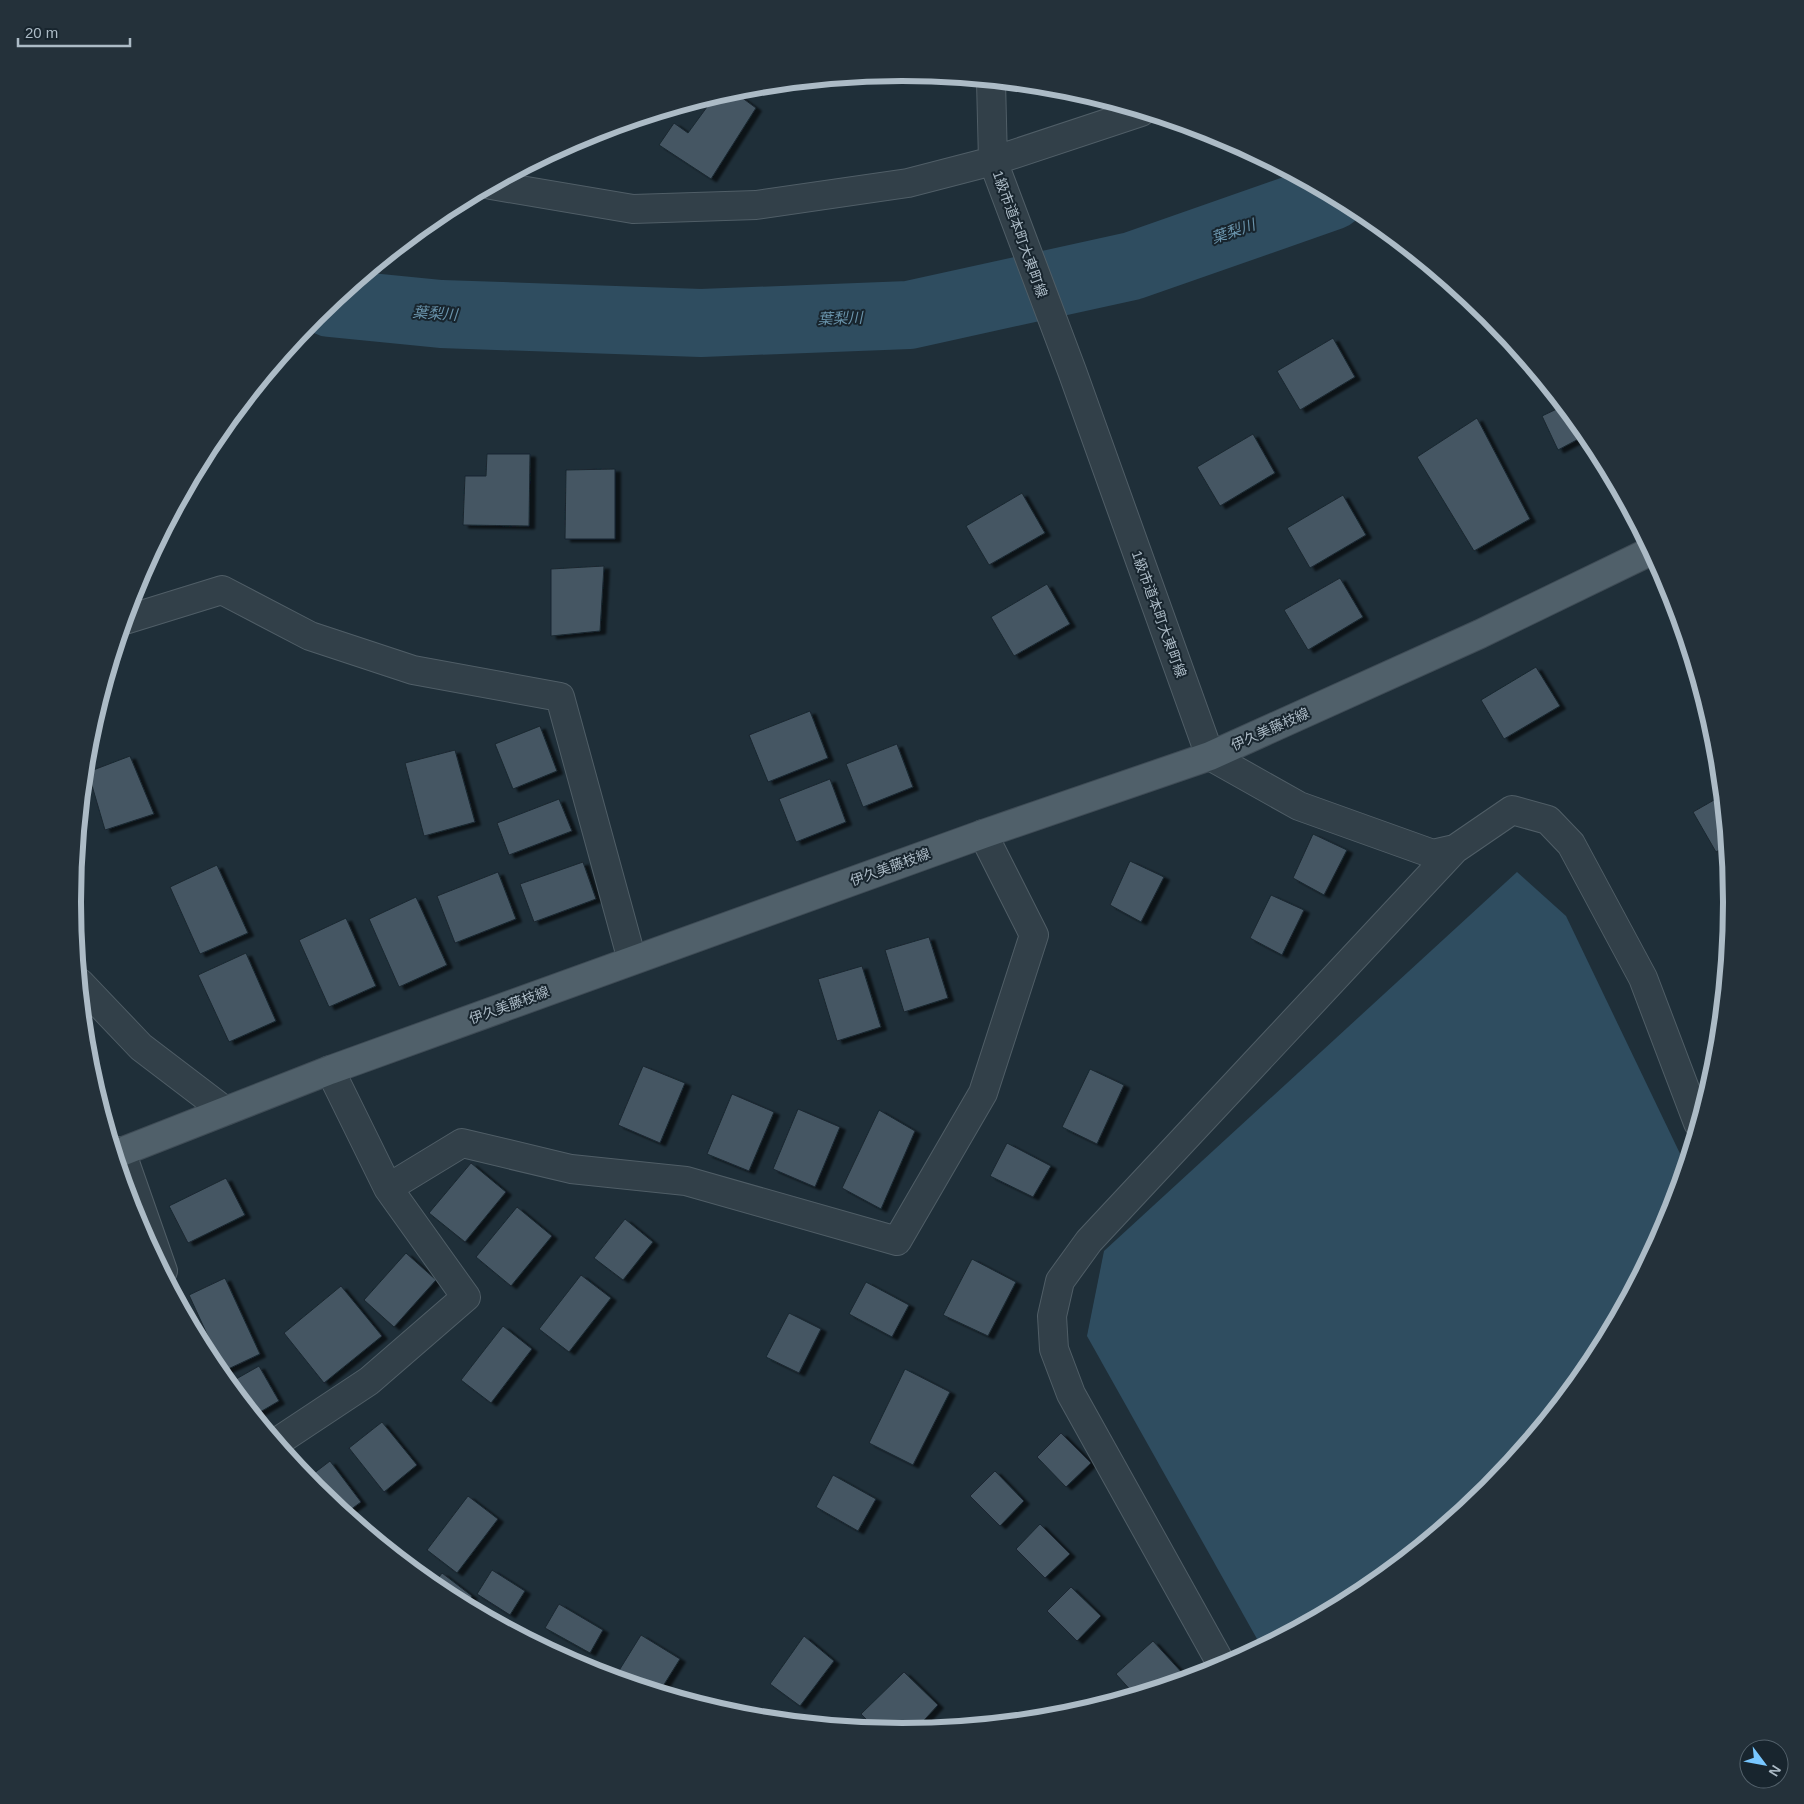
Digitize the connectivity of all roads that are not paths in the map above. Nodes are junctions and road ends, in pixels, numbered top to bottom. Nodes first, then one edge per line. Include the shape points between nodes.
1 (991, 86) edge
2 (1133, 115) edge
3 (993, 161) junction
4 (500, 187) edge
5 (1645, 554) edge
6 (133, 618) edge
7 (1210, 756) junction
8 (983, 834) junction
9 (1455, 849) junction
10 (632, 960) junction
11 (86, 990) edge
12 (330, 1070) junction
13 (225, 1111) junction
14 (1695, 1114) edge
15 (120, 1151) edge
16 (388, 1188) junction
17 (282, 1439) edge
18 (1219, 1659) edge

1 - 3 street
2 - 3 street
3 - 4 street, 1級市道本町大東町線 via 908,183 756,205 633,209
3 - 7 street, 1級市道本町大東町線
5 - 7 main road, 伊久美藤枝線 via 1480,634
6 - 10 street via 222,590 310,636 413,670 560,697
7 - 8 main road, 伊久美藤枝線
7 - 9 street via 1299,806 1433,854
8 - 10 main road, 伊久美藤枝線
8 - 16 street via 1034,935 983,1093 897,1241 686,1181 571,1169 462,1143
9 - 14 street via 1512,810 1548,820 1570,844 1643,978
9 - 18 street via 1089,1241 1060,1281 1052,1316 1054,1348 1071,1394
10 - 12 main road, 伊久美藤枝線
11 - 13 street via 141,1048
12 - 13 main road, 伊久美藤枝線
12 - 16 street
13 - 15 main road, 伊久美藤枝線
16 - 17 street via 466,1296 369,1381

